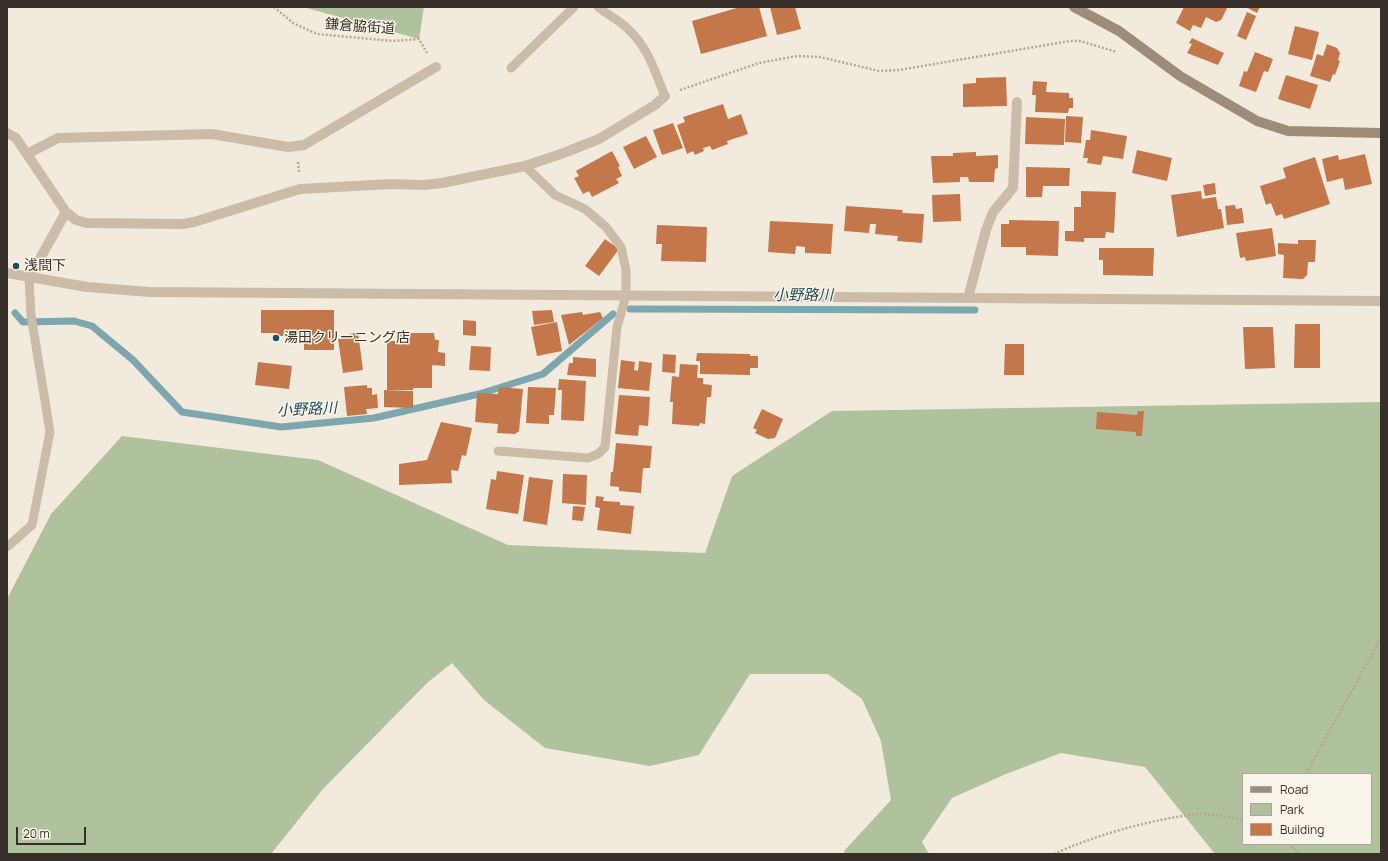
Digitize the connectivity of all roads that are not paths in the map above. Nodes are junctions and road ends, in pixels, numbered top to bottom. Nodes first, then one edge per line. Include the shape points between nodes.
1 (574, 7) edge
2 (598, 7) edge
3 (1074, 7) edge
4 (436, 67) road end
5 (511, 68) dead end
6 (665, 96) joint
7 (1017, 102) dead end
8 (1381, 132) edge
9 (7, 133) edge
10 (27, 154) junction
11 (525, 166) junction
12 (66, 212) junction
13 (7, 273) edge
14 (29, 278) junction
15 (626, 296) junction
16 (968, 298) junction
17 (1381, 301) edge
18 (498, 451) dead end
19 (7, 547) edge

1 - 5 lane
2 - 6 lane via 627,27 639,39
3 - 8 main road via 1119,31 1180,76 1257,121 1288,131
4 - 10 street via 304,145 288,147 212,134 58,138
6 - 11 street via 655,105 598,139
7 - 16 street via 1013,188 993,212
9 - 10 street via 16,138
10 - 12 street
11 - 12 street via 442,184 300,189 183,224 87,223 76,220
11 - 15 lane via 555,196 585,209 606,227 620,247 626,270
12 - 14 street
13 - 14 street
14 - 15 street via 88,287 150,292
14 - 19 lane via 31,315 50,432 32,524
15 - 16 street
15 - 18 lane via 617,327 606,447 588,458
16 - 17 street

